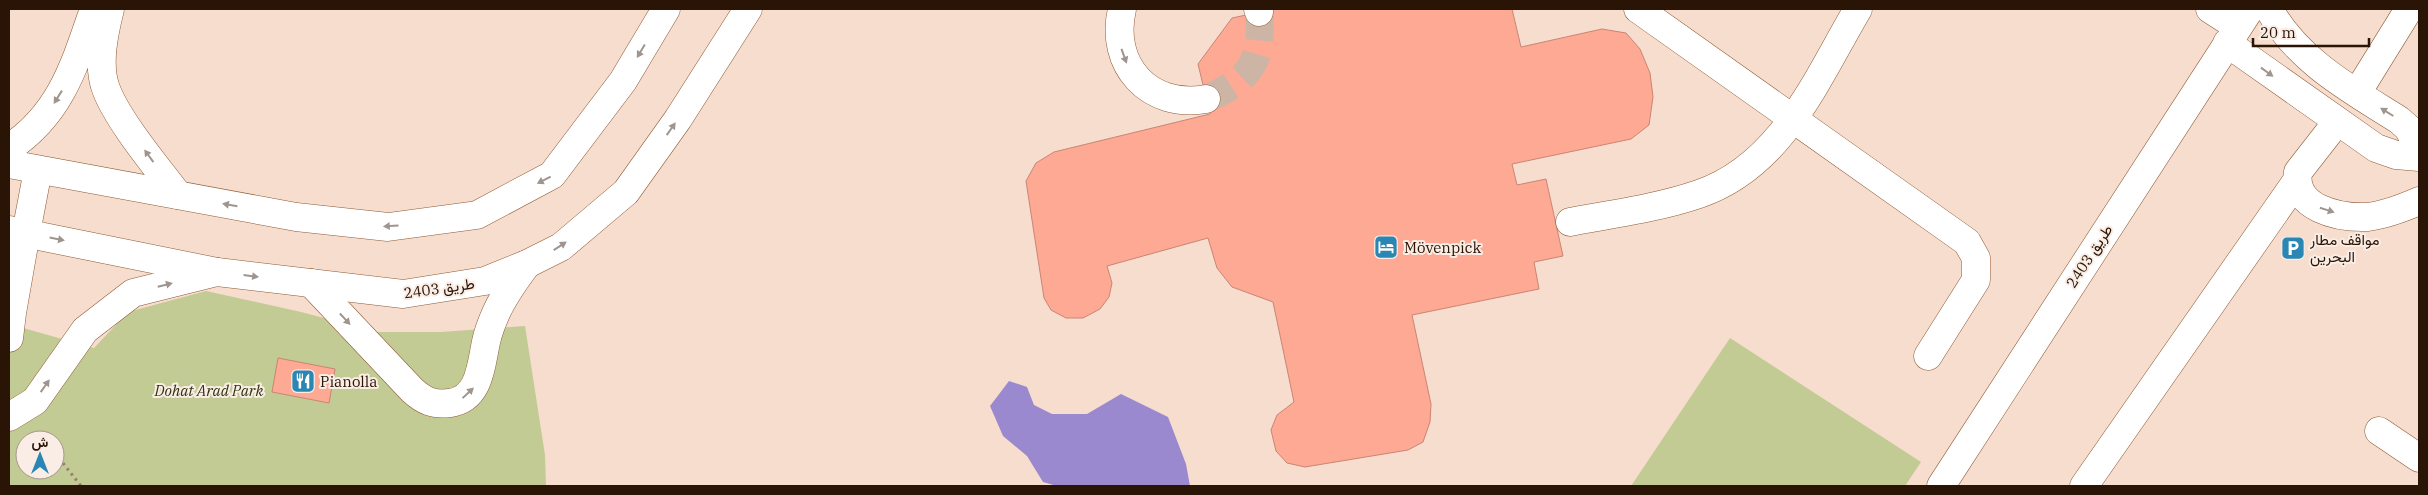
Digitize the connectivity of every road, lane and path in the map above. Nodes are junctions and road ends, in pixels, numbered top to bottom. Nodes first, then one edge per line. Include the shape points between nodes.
1 (94, 9) edge
2 (110, 9) edge
3 (666, 9) edge
4 (748, 9) edge
5 (1122, 9) edge
6 (1638, 9) edge
7 (1858, 9) edge
8 (2210, 9) edge
9 (2269, 9) edge
10 (2408, 9) edge
11 (2238, 26) edge
12 (91, 56) junction
13 (2356, 93) junction
14 (1206, 99) tunnel mouth
15 (1792, 120) junction
16 (2337, 122) junction
17 (9, 148) edge
18 (2419, 148) edge
19 (2419, 156) edge
20 (9, 164) edge
21 (38, 170) junction
22 (2296, 182) junction
23 (178, 195) junction
24 (2419, 201) edge
25 (1570, 222) dead end
26 (17, 231) edge
27 (527, 264) junction
28 (217, 272) junction
29 (311, 283) junction
30 (10, 320) edge
31 (1928, 356) dead end
32 (9, 417) edge
33 (2379, 431) dead end
34 (2419, 458) edge
35 (65, 466) edge
36 (81, 486) edge
37 (1941, 486) edge
38 (2084, 486) edge

1 - 12 main road
2 - 12 main road via 105,30
3 -> 23 main road via 623,81 552,175 477,215 388,227 296,217
27 -> 4 main road, طريق 2403 via 561,247 626,192 678,119
5 -> 14 main road via 1118,25 1120,45 1127,65 1139,81 1155,93 1174,100
6 - 15 main road
7 - 15 main road
8 - 11 main road
9 - 13 main road via 2290,42
10 - 13 main road
11 -> 16 main road
11 - 37 main road, طريق 2403
12 -> 17 main road via 68,81 49,112
23 -> 12 main road via 119,114
18 -> 13 main road via 2400,120
15 - 25 main road via 1762,156 1723,184 1677,200
15 - 31 main road via 1972,249 1978,267 1976,280
16 - 19 main road via 2385,152
16 - 22 main road via 2304,162
20 - 21 main road
21 - 23 main road
21 - 26 main road
22 -> 24 main road via 2304,199 2346,216 2368,217
22 - 38 main road
26 -> 28 main road, طريق 2403
26 - 30 main road
27 - 29 main road, طريق 2403 via 485,281 403,294
29 -> 27 main road via 424,401 454,403 468,395 477,383 496,312
28 -> 29 main road, طريق 2403
32 -> 28 main road via 35,401 85,330 132,292
33 - 34 main road
35 - 36 path

